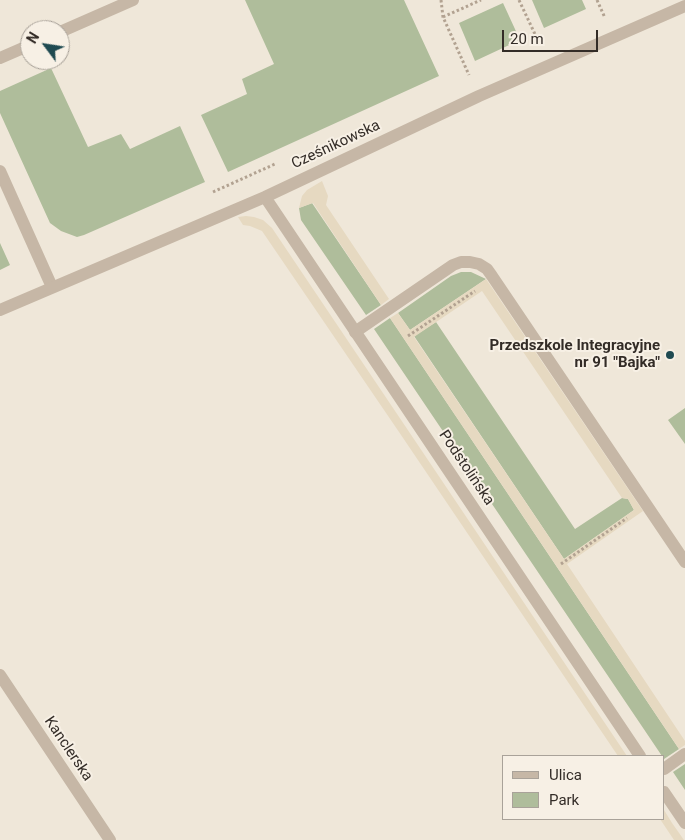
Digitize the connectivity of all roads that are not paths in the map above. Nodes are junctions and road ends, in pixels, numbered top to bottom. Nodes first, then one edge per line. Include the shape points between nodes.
1 (133, 0) edge
2 (685, 6) edge
3 (70, 28) edge
4 (20, 49) edge
5 (0, 58) edge
6 (0, 171) edge
7 (265, 197) junction
8 (52, 287) junction
9 (0, 310) edge
10 (355, 332) junction
11 (685, 562) edge
12 (0, 675) edge
13 (685, 754) edge
14 (639, 755) edge
15 (665, 768) edge
16 (665, 793) edge
17 (685, 823) edge
18 (110, 840) edge

1 - 3 street
2 - 7 street, Cześnikowska via 479,96
4 - 5 street
6 - 8 street
7 - 8 street, Cześnikowska
7 - 10 street, Podstolińska
8 - 9 street, Cześnikowska
10 - 11 street via 453,265 462,262 479,264 492,276
10 - 14 street, Podstolińska
12 - 18 street, Kanclerska
13 - 15 street
16 - 17 street

